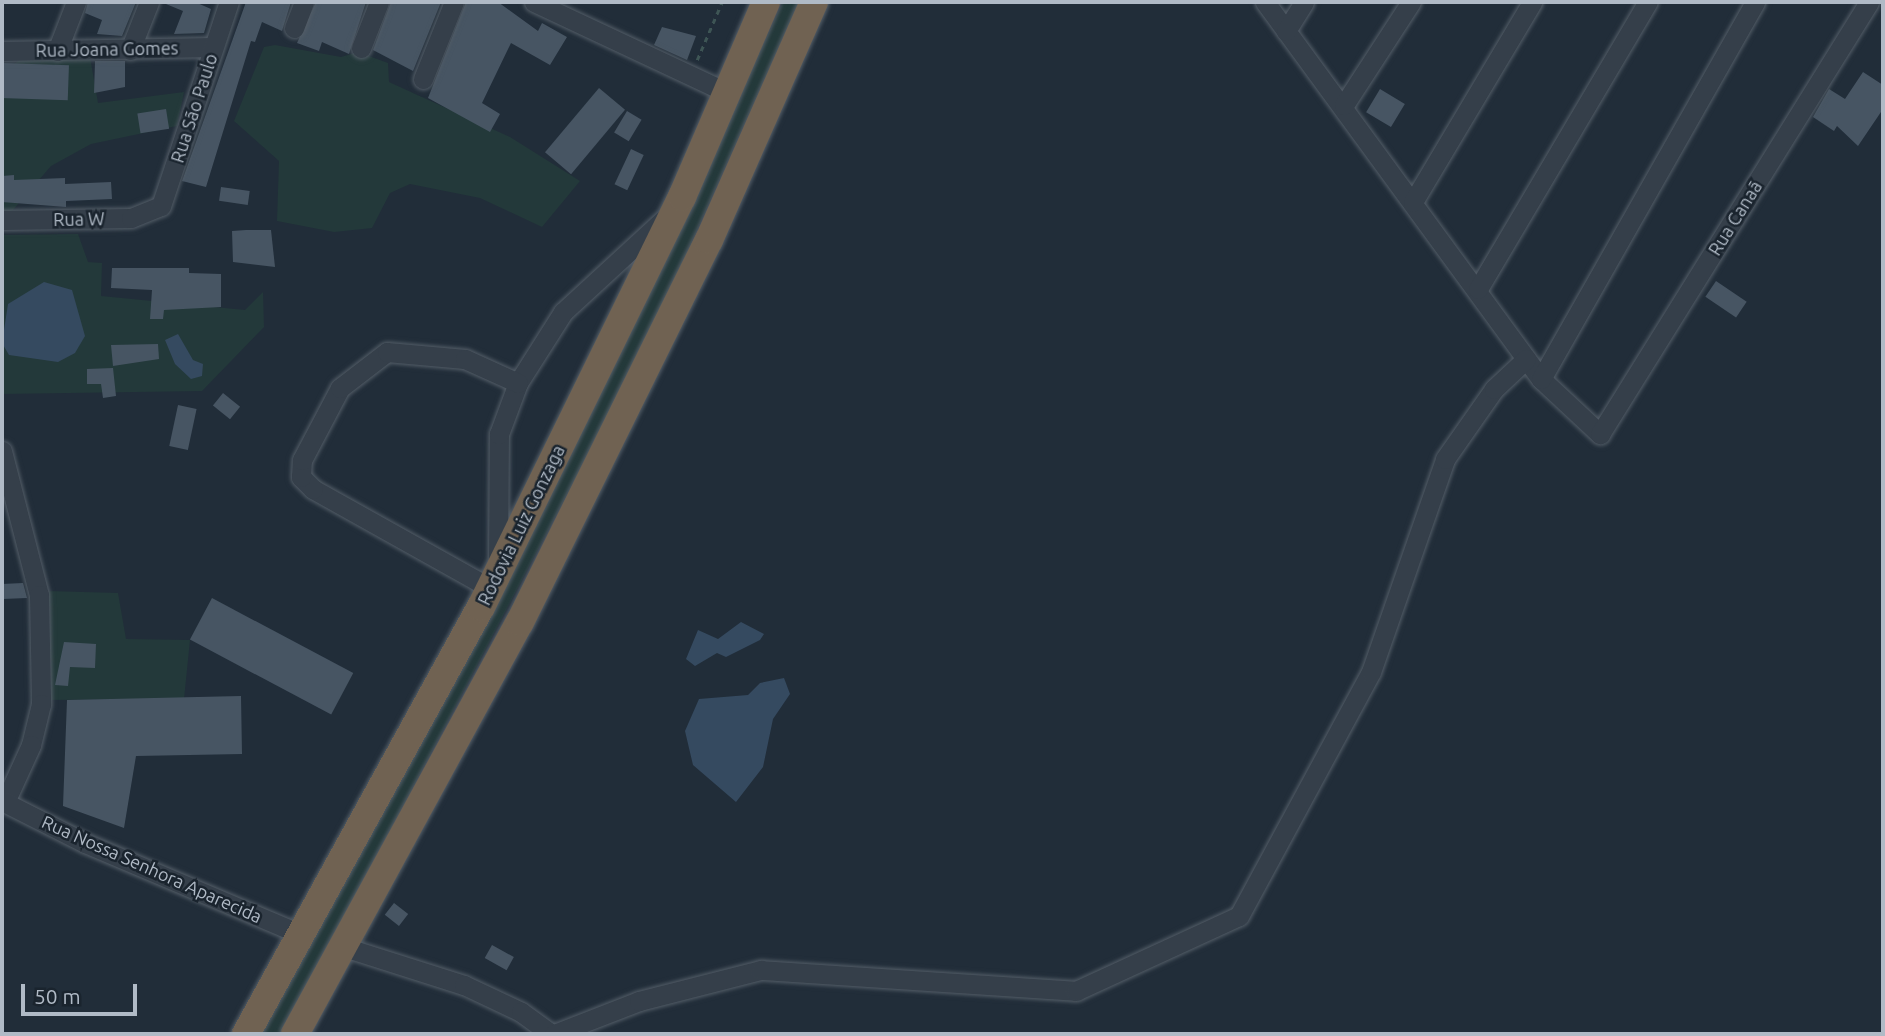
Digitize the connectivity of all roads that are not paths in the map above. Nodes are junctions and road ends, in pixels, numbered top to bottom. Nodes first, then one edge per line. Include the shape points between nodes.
1 (76, 2) edge
2 (149, 2) edge
3 (229, 2) edge
4 (304, 2) edge
5 (379, 2) edge
6 (454, 2) edge
7 (534, 2) edge
8 (766, 2) edge
9 (814, 2) edge
10 (1265, 2) edge
11 (1304, 2) edge
12 (1411, 2) edge
13 (1532, 2) edge
14 (1647, 2) edge
15 (1755, 2) edge
16 (1869, 2) edge
17 (294, 28) dead end
18 (1286, 31) junction
19 (213, 47) junction
20 (361, 48) dead end
21 (130, 50) junction
22 (2, 51) edge
23 (57, 51) junction
24 (423, 79) dead end
25 (728, 93) junction
26 (1344, 105) junction
27 (682, 197) junction
28 (1413, 202) junction
29 (155, 211) joint
30 (2, 220) edge
31 (1478, 289) junction
32 (1526, 359) junction
33 (1541, 379) junction
34 (518, 383) junction
35 (2, 451) edge
36 (494, 579) junction
37 (3, 801) edge
38 (303, 935) junction
39 (344, 947) junction
40 (246, 1034) edge
41 (295, 1034) edge
42 (553, 1034) edge

1 - 23 street
2 - 21 street
3 - 19 street, Rua São Paulo
4 - 17 street
5 - 20 street
6 - 24 street
7 - 25 street
8 - 25 highway, Rodovia Luiz Gonzaga
9 - 39 highway via 709,240 538,585
10 - 18 street
11 - 18 street
12 - 26 street
13 - 28 street
14 - 31 street
15 - 33 street
16 - 33 street, Rua Canaã via 1600,434
18 - 26 street
19 - 21 street, Rua Joana Gomes
19 - 29 street, Rua São Paulo via 165,198
21 - 23 street, Rua Joana Gomes
22 - 23 street, Rua Joana Gomes
25 - 27 highway, Rodovia Luiz Gonzaga
26 - 28 street
27 - 34 street via 655,230 563,312
27 - 36 highway, Rodovia Luiz Gonzaga
28 - 31 street
29 - 30 street, Rua W via 131,218
31 - 32 street
32 - 33 street
32 - 42 street via 1487,398 1444,459 1371,672 1239,916 1076,991 761,970 639,1001
34 - 36 street via 499,434
34 - 36 street via 464,359 387,352 340,387 302,460 301,477 313,489
35 - 37 street via 39,595 41,704 31,745
36 - 38 highway, Rodovia Luiz Gonzaga
37 - 38 street, Rua Nossa Senhora Aparecida via 85,843
38 - 40 highway, Rodovia Luiz Gonzaga
39 - 41 highway
39 - 42 street via 464,985 521,1012

